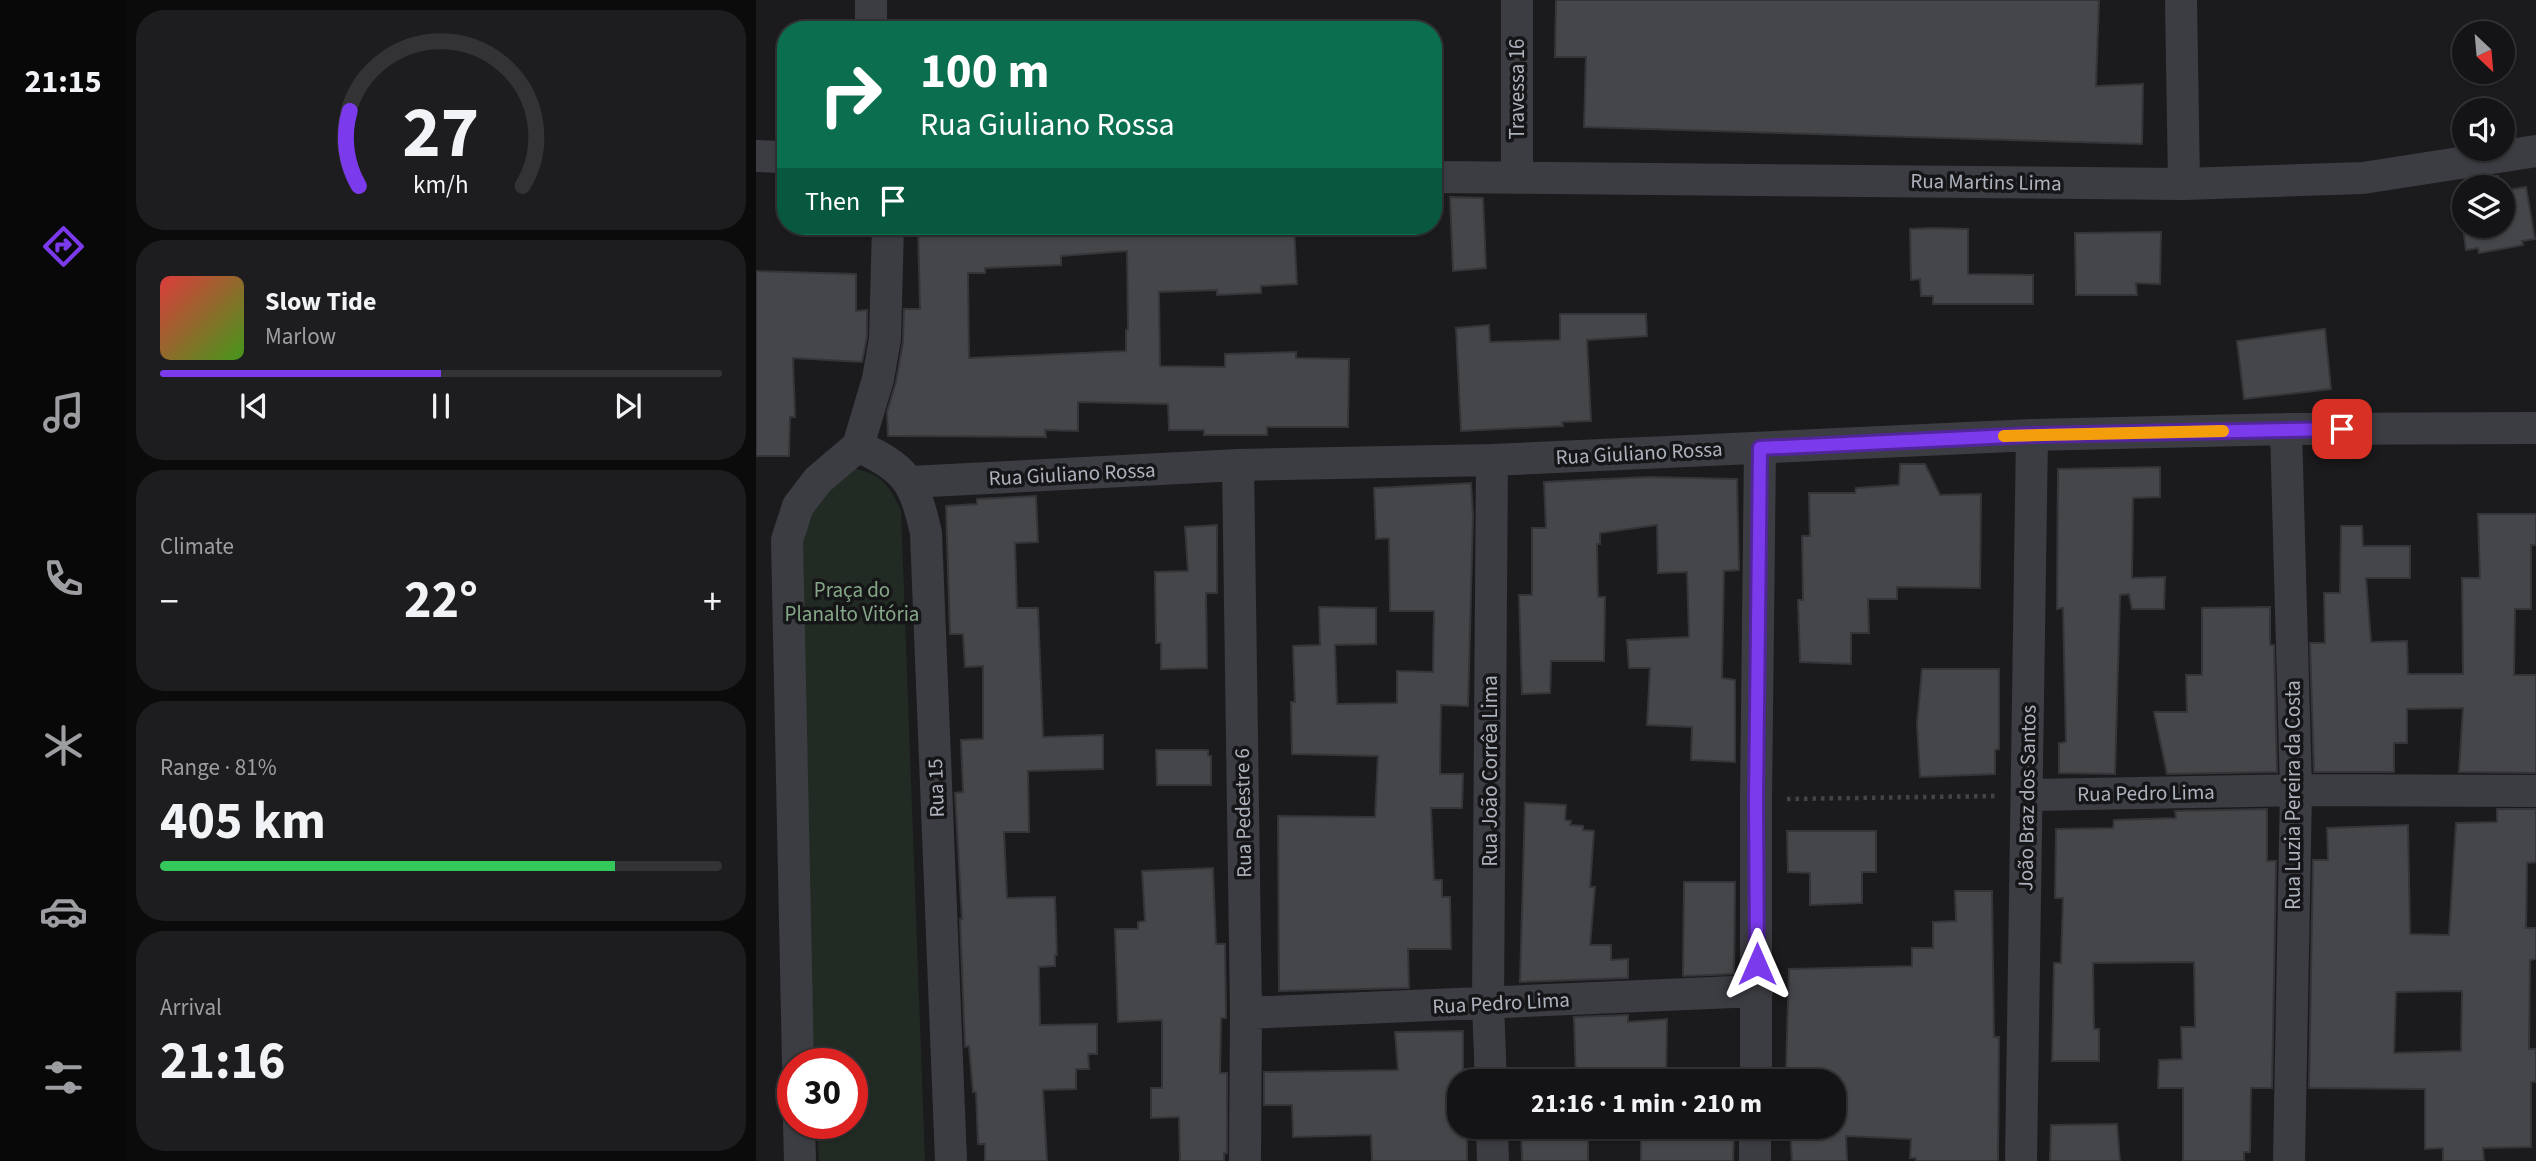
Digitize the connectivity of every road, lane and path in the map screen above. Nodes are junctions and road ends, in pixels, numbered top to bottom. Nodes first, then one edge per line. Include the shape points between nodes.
1 (871, 0) edge
2 (1517, 0) edge
3 (2181, 0) edge
4 (871, 21) edge
5 (2536, 151) edge
6 (756, 156) edge
7 (777, 157) edge
8 (1442, 177) edge
9 (1517, 178) junction
10 (2184, 184) junction
11 (888, 235) edge
12 (2536, 428) edge
13 (2286, 429) junction
14 (2032, 435) junction
15 (858, 446) junction
16 (1760, 448) junction
17 (1492, 460) junction
18 (1238, 466) junction
19 (910, 482) junction
20 (2296, 790) junction
21 (2536, 791) edge
22 (2028, 795) junction
23 (1756, 800) junction
24 (1757, 991) junction
25 (1488, 1004) junction
26 (1246, 1013) junction
27 (798, 1048) edge
28 (1490, 1069) edge
29 (1756, 1069) edge
30 (799, 1139) edge
31 (1492, 1139) edge
32 (1755, 1139) edge
33 (800, 1161) edge
34 (951, 1161) edge
35 (1245, 1161) edge
36 (1493, 1161) edge
37 (1755, 1161) edge
38 (2021, 1161) edge
39 (2289, 1161) edge

1 - 4 street
2 - 9 street, Travessa 16
3 - 10 street
5 - 10 street, Rua Martins Lima via 2363,178
6 - 7 street
8 - 9 street, Rua Martins Lima
9 - 10 street, Rua Martins Lima
11 - 15 street via 884,339 878,379
12 - 13 street, Rua Giuliano Rossa
13 - 14 street, Rua Giuliano Rossa
13 - 20 street, Rua Luzia Pereira da Costa
14 - 16 street, Rua Giuliano Rossa
14 - 22 street, João Braz dos Santos
15 - 19 street via 898,468
15 - 27 street via 818,480 798,506 787,540
16 - 17 street, Rua Giuliano Rossa
16 - 23 street
17 - 18 street, Rua Giuliano Rossa
17 - 25 street, Rua João Corrêa Lima
18 - 19 street, Rua Giuliano Rossa
18 - 26 street, Rua Pedestre 6
19 - 34 street, Rua 15 via 926,533
20 - 21 street, Rua Pedro Lima
20 - 22 street, Rua Pedro Lima
20 - 39 street, Rua Luzia Pereira da Costa
22 - 23 path
22 - 38 street, João Braz dos Santos
23 - 24 street
24 - 25 street, Rua Pedro Lima
24 - 29 street
25 - 26 street, Rua Pedro Lima
25 - 28 street, Rua João Corrêa Lima
26 - 35 street, Rua Pedestre 6
30 - 33 street
31 - 36 street
32 - 37 street

